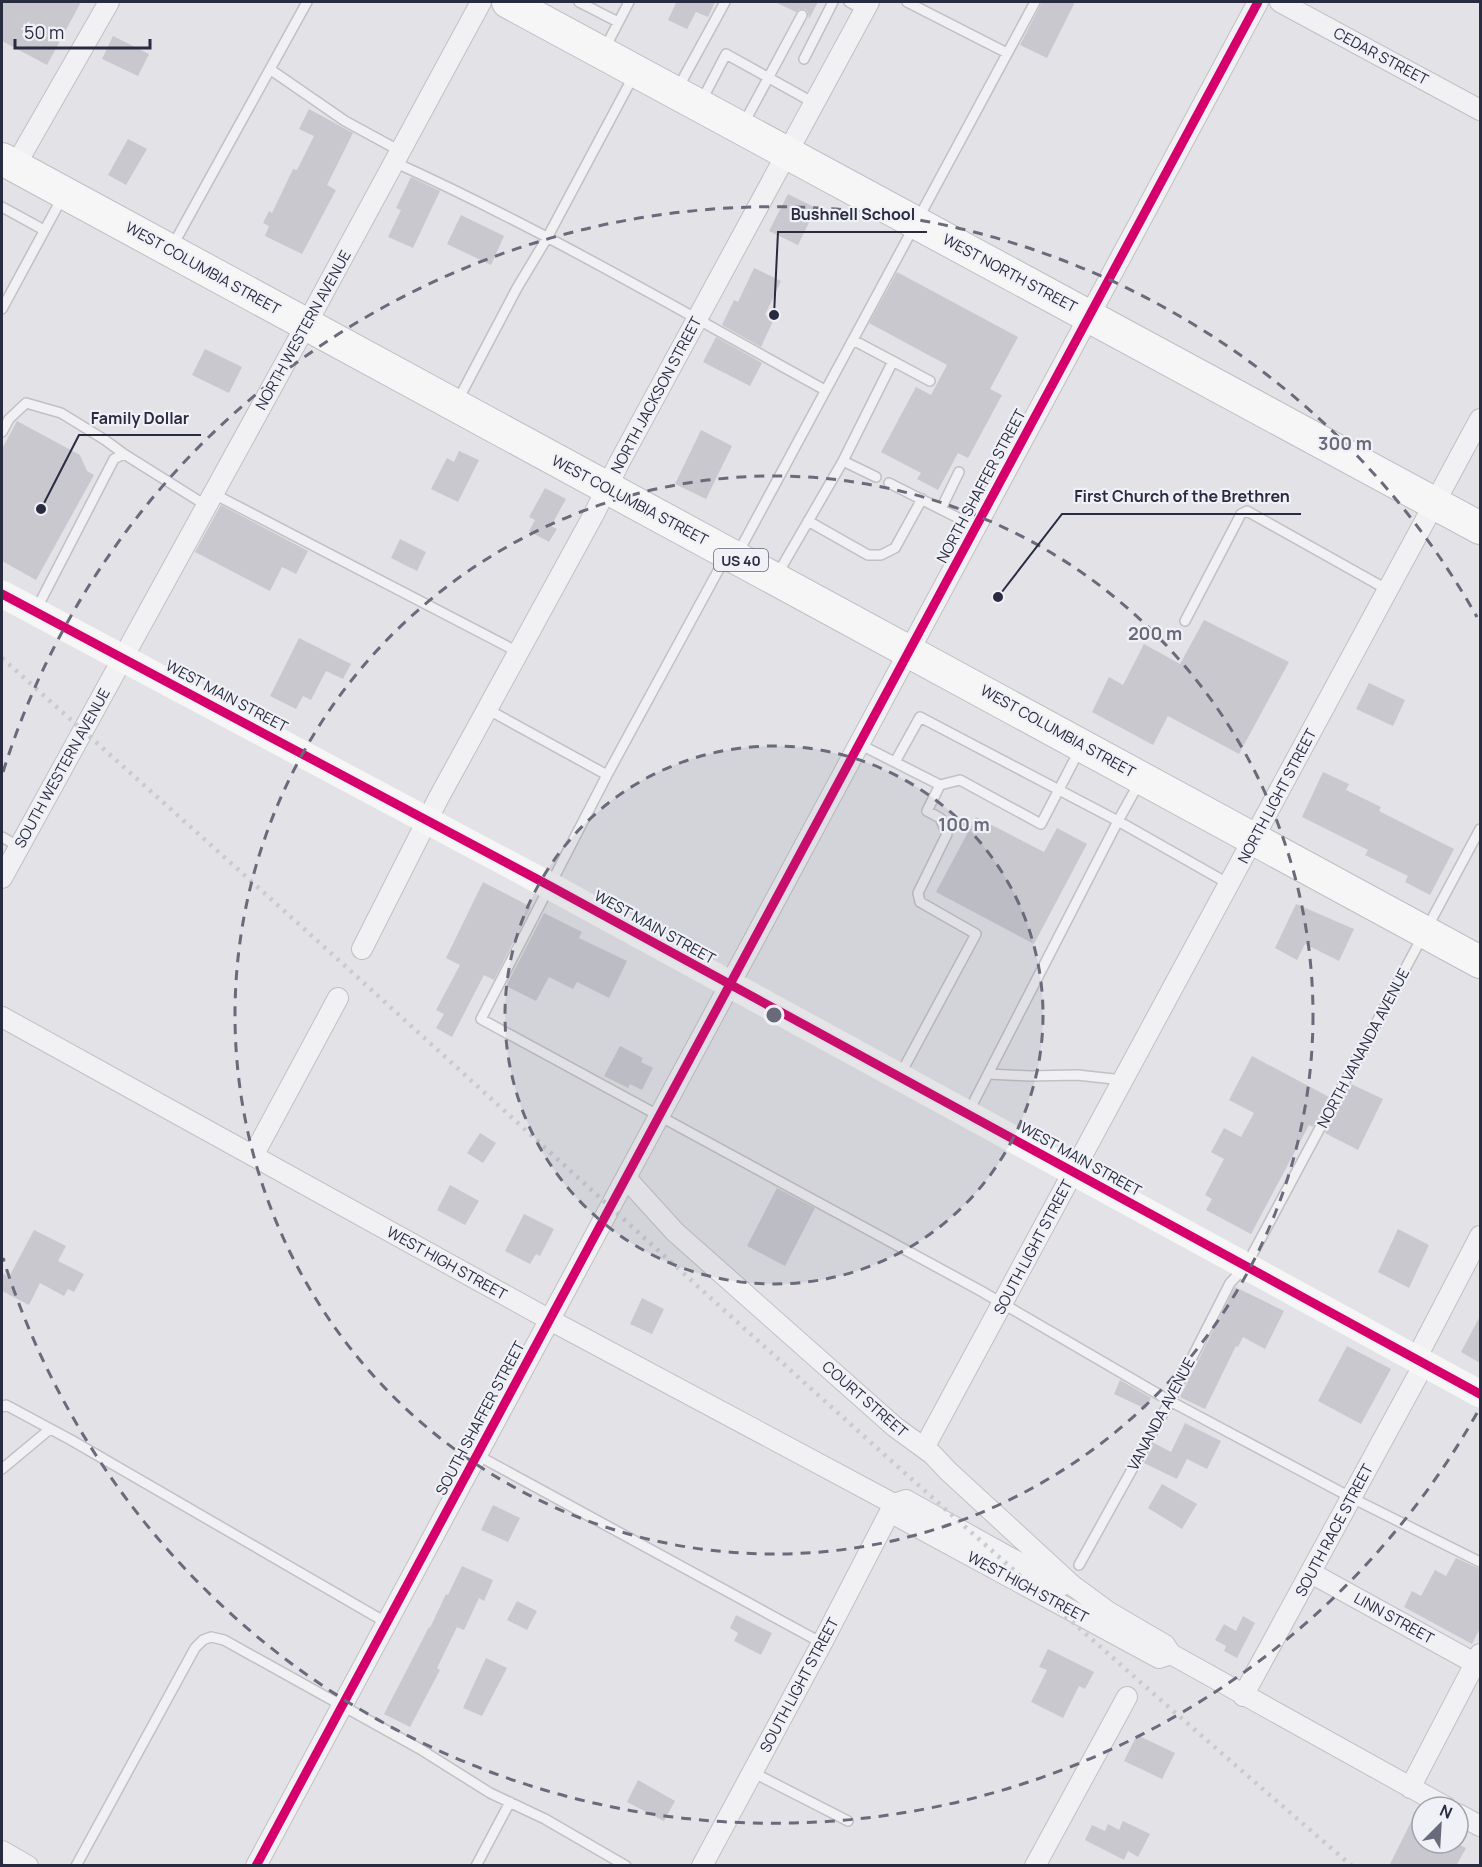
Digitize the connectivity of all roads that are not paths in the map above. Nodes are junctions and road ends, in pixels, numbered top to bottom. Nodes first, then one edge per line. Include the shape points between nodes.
1 (109, 2) edge
2 (307, 2) edge
3 (481, 2) edge
4 (579, 2) edge
5 (629, 2) edge
6 (725, 2) edge
7 (833, 2) edge
8 (906, 2) edge
9 (1035, 2) edge
10 (1258, 2) edge
11 (1281, 2) edge
12 (519, 4) edge
13 (861, 4) edge
14 (802, 15) dead end
15 (618, 22) junction
16 (603, 52) junction
17 (1007, 53) junction
18 (804, 59) dead end
19 (271, 70) junction
20 (636, 71) junction
21 (769, 78) junction
22 (688, 99) junction
23 (814, 103) junction
24 (1480, 110) edge
25 (741, 128) junction
26 (787, 153) junction
27 (397, 157) junction
28 (8, 162) edge
29 (65, 193) junction
30 (2, 207) edge
31 (916, 223) junction
32 (44, 230) junction
33 (547, 238) junction
34 (170, 250) junction
35 (2, 309) edge
36 (1089, 316) junction
37 (696, 320) junction
38 (306, 325) junction
39 (853, 340) junction
40 (892, 361) junction
41 (930, 381) dead end
42 (825, 390) junction
43 (455, 405) junction
44 (1480, 419) edge
45 (2, 432) edge
46 (124, 454) junction
47 (843, 461) junction
48 (959, 472) dead end
49 (876, 477) dead end
50 (889, 483) dead end
51 (606, 488) junction
52 (922, 499) junction
53 (211, 500) junction
54 (1435, 504) junction
55 (941, 509) junction
56 (808, 521) junction
57 (976, 527) junction
58 (1480, 528) edge
59 (732, 555) junction
60 (775, 578) junction
61 (1388, 590) junction
62 (2, 594) edge
63 (35, 612) junction
64 (1185, 621) dead end
65 (909, 651) junction
66 (518, 652) junction
67 (123, 658) junction
68 (487, 709) junction
69 (859, 744) junction
70 (1082, 745) junction
71 (895, 762) junction
72 (607, 775) junction
73 (1142, 777) junction
74 (940, 785) junction
75 (1059, 790) junction
76 (427, 820) junction
77 (1118, 821) junction
78 (1480, 829) edge
79 (1254, 838) junction
80 (10, 842) edge
81 (2, 878) edge
82 (1229, 884) junction
83 (550, 886) junction
84 (1425, 932) junction
85 (362, 949) dead end
86 (1480, 962) edge
87 (730, 985) junction
88 (338, 998) dead end
89 (2, 1017) edge
90 (988, 1074) junction
91 (899, 1077) junction
92 (1123, 1080) junction
93 (968, 1114) junction
94 (660, 1116) junction
95 (253, 1156) junction
96 (1073, 1172) junction
97 (626, 1178) junction
98 (1480, 1236) edge
99 (1246, 1266) junction
100 (1002, 1303) junction
101 (550, 1320) junction
102 (1420, 1361) junction
103 (1480, 1394) edge
104 (1170, 1401) junction
105 (2, 1407) edge
106 (50, 1429) junction
107 (924, 1448) junction
108 (477, 1455) junction
109 (2, 1469) edge
110 (1352, 1498) junction
111 (894, 1504) junction
112 (1480, 1562) edge
113 (1079, 1565) dead end
114 (1311, 1573) junction
115 (1110, 1613) junction
116 (387, 1623) junction
117 (822, 1643) junction
118 (1171, 1654) junction
119 (1479, 1661) edge
120 (1244, 1695) junction
121 (1126, 1697) dead end
122 (342, 1706) junction
123 (752, 1772) junction
124 (1410, 1788) junction
125 (1423, 1795) edge
126 (510, 1803) junction
127 (848, 1821) dead end
128 (2, 1851) edge
129 (28, 1866) edge
130 (76, 1866) edge
131 (256, 1866) edge
132 (476, 1866) edge
133 (626, 1866) edge
134 (702, 1866) edge
135 (1035, 1866) edge

1 - 28 street
2 - 19 lane
3 - 27 street, NORTH WESTERN AVENUE
4 - 15 lane
5 - 15 lane
6 - 22 lane
7 - 18 lane
8 - 17 lane
9 - 17 lane
10 - 36 street, NORTH SHAFFER STREET
11 - 24 street, CEDAR STREET
12 - 16 main road, WEST NORTH STREET
13 - 23 street, NORTH JACKSON STREET
14 - 21 lane
15 - 16 lane
16 - 20 main road, WEST NORTH STREET
17 - 31 lane
19 - 27 lane
19 - 34 lane
20 - 22 main road, WEST NORTH STREET
20 - 33 lane
21 - 22 lane via 726,54
21 - 23 lane
21 - 25 lane
22 - 25 main road, WEST NORTH STREET
23 - 26 street, NORTH JACKSON STREET
25 - 26 main road, WEST NORTH STREET
26 - 31 main road, WEST NORTH STREET
26 - 37 street, NORTH JACKSON STREET
27 - 33 lane
27 - 38 street, NORTH WESTERN AVENUE
28 - 29 main road, WEST COLUMBIA STREET / US 40
29 - 32 lane
29 - 34 main road, WEST COLUMBIA STREET / US 40
30 - 32 lane
31 - 36 main road, WEST NORTH STREET
31 - 39 lane
32 - 35 lane
33 - 37 lane
33 - 43 lane
34 - 38 main road, WEST COLUMBIA STREET / US 40
36 - 54 main road, WEST NORTH STREET
36 - 57 street, NORTH SHAFFER STREET
37 - 42 lane
37 - 51 street, NORTH JACKSON STREET
38 - 43 main road, WEST COLUMBIA STREET / US 40
38 - 53 street, NORTH WESTERN AVENUE
39 - 40 lane
39 - 42 lane
40 - 41 lane
40 - 47 lane
42 - 59 lane
43 - 51 main road, WEST COLUMBIA STREET / US 40
44 - 54 street, NORTH LIGHT STREET
45 - 46 lane via 9,419 26,404 61,413
46 - 53 lane
46 - 63 lane via 109,467
47 - 49 lane
47 - 56 lane
48 - 55 lane
50 - 52 lane
51 - 59 main road, WEST COLUMBIA STREET / US 40
51 - 66 street, NORTH JACKSON STREET
52 - 55 lane
52 - 56 lane via 895,548 881,555 868,555
53 - 66 lane
53 - 67 street, NORTH WESTERN AVENUE
54 - 58 main road, WEST NORTH STREET
54 - 61 street, NORTH LIGHT STREET
55 - 57 lane
56 - 60 lane
57 - 65 street, NORTH SHAFFER STREET
59 - 60 main road, WEST COLUMBIA STREET / US 40
59 - 72 lane
60 - 65 main road, WEST COLUMBIA STREET / US 40
61 - 64 lane via 1246,511 1240,514
61 - 79 street, NORTH LIGHT STREET
62 - 63 street, WEST MAIN STREET
63 - 67 street, WEST MAIN STREET
65 - 69 street, NORTH SHAFFER STREET
65 - 70 main road, WEST COLUMBIA STREET / US 40
66 - 68 street, NORTH JACKSON STREET
67 - 76 street, WEST MAIN STREET
67 - 80 street, SOUTH WESTERN AVENUE
68 - 72 lane
68 - 76 street, NORTH JACKSON STREET
69 - 71 lane
69 - 87 street, NORTH SHAFFER STREET
70 - 73 main road, WEST COLUMBIA STREET / US 40
70 - 75 lane
71 - 74 lane
71 - 75 lane via 920,717
72 - 83 lane
73 - 77 lane
73 - 79 main road, WEST COLUMBIA STREET / US 40
74 - 75 lane via 960,780 1041,824
74 - 91 lane via 927,811 940,818 947,834 918,893 921,902 976,934
75 - 77 lane
76 - 83 street, WEST MAIN STREET
76 - 85 street, NORTH JACKSON STREET
77 - 82 lane
77 - 90 lane
78 - 84 lane, NORTH VANANDA AVENUE
79 - 82 street, NORTH LIGHT STREET
79 - 84 main road, WEST COLUMBIA STREET / US 40
80 - 81 street, SOUTH WESTERN AVENUE
82 - 92 street, NORTH LIGHT STREET
83 - 87 street, WEST MAIN STREET
83 - 94 lane via 481,1019
84 - 86 main road, WEST COLUMBIA STREET / US 40
84 - 99 lane, NORTH VANANDA AVENUE
87 - 91 street, WEST MAIN STREET
87 - 94 street, SOUTH SHAFFER STREET
88 - 95 street
89 - 95 street, WEST HIGH STREET
90 - 92 lane
90 - 93 lane
91 - 93 street, WEST MAIN STREET
92 - 96 street, NORTH LIGHT STREET
93 - 96 street, WEST MAIN STREET
94 - 97 street, SOUTH SHAFFER STREET
94 - 100 lane
95 - 101 street, WEST HIGH STREET
96 - 99 street, WEST MAIN STREET
96 - 100 street, SOUTH LIGHT STREET
97 - 101 street, SOUTH SHAFFER STREET
97 - 107 street, COURT STREET via 675,1233 895,1427
98 - 102 street, SOUTH RACE STREET
99 - 102 street, WEST MAIN STREET
99 - 104 lane, VANANDA AVENUE via 1230,1282
100 - 104 lane
100 - 107 street, SOUTH LIGHT STREET
101 - 108 street, SOUTH SHAFFER STREET
101 - 111 street, WEST HIGH STREET
102 - 103 street, WEST MAIN STREET
102 - 110 street, SOUTH RACE STREET
104 - 110 lane
104 - 113 lane, VANANDA AVENUE
105 - 106 lane via 6,1405
106 - 109 lane
106 - 116 lane
107 - 115 street, COURT STREET via 1072,1585
108 - 116 street, SOUTH SHAFFER STREET
108 - 117 lane
110 - 112 lane
110 - 114 street, SOUTH RACE STREET
111 - 115 street, WEST HIGH STREET via 906,1500
111 - 117 street, SOUTH LIGHT STREET
111 - 118 street, WEST HIGH STREET via 899,1517 909,1523 1159,1658
114 - 119 street, LINN STREET
114 - 120 street, SOUTH RACE STREET
115 - 118 street, WEST HIGH STREET via 1165,1645
116 - 122 street, SOUTH SHAFFER STREET
117 - 123 street, SOUTH LIGHT STREET
118 - 120 street, WEST HIGH STREET
119 - 124 street
120 - 124 street, WEST HIGH STREET
121 - 135 street
122 - 126 lane
122 - 130 lane via 224,1640 203,1640 195,1648
122 - 131 street, SOUTH SHAFFER STREET
123 - 127 lane
123 - 134 street, SOUTH LIGHT STREET
124 - 125 street, WEST HIGH STREET
126 - 132 lane
126 - 133 lane
128 - 129 street

